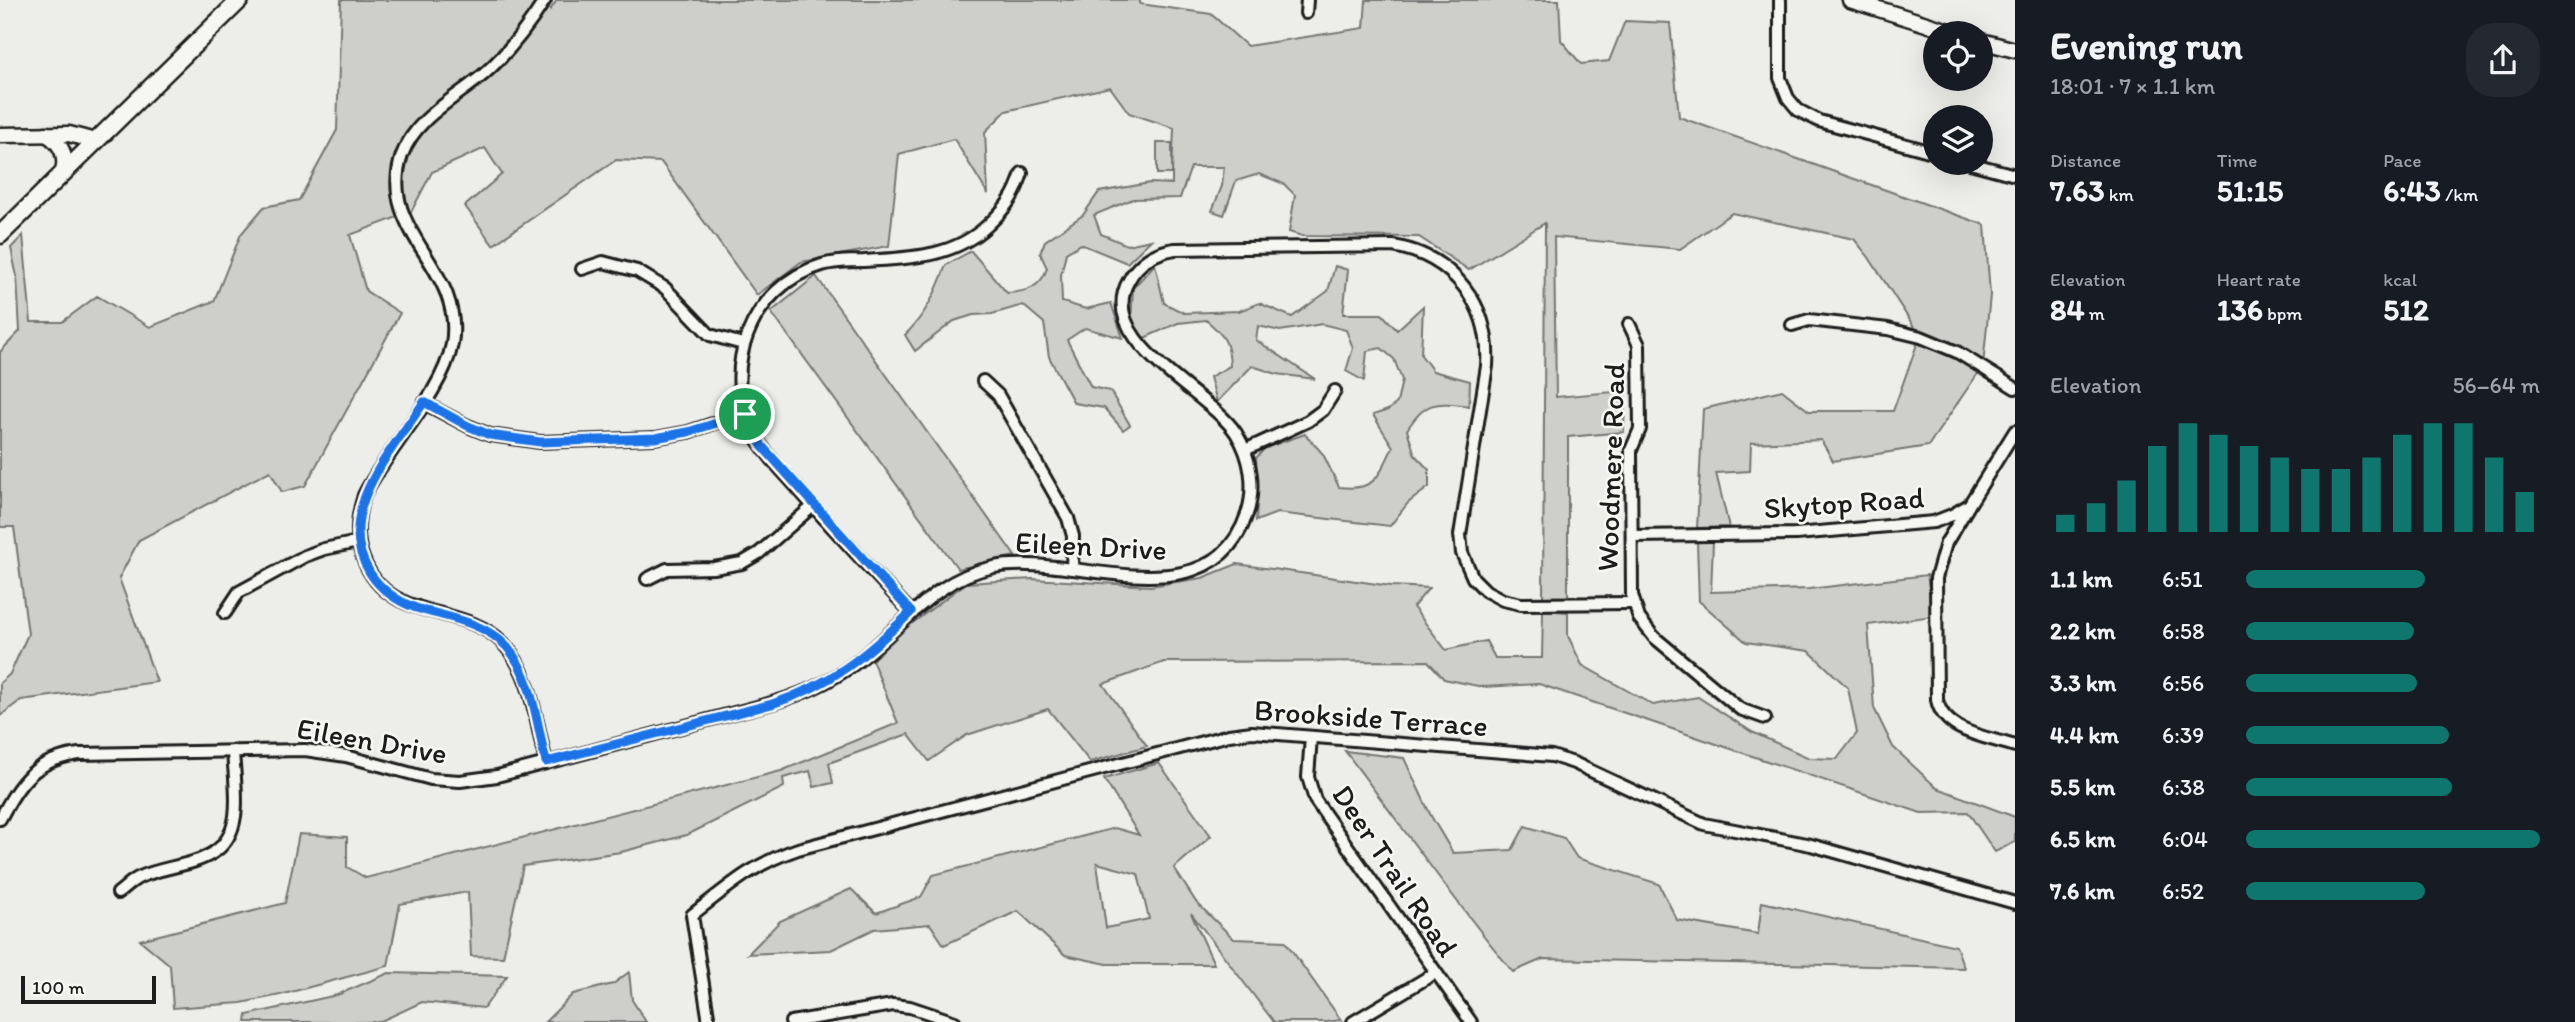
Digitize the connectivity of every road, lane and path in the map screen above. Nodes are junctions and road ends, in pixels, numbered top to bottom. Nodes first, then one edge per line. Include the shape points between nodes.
1 (240, 0) edge
2 (545, 0) edge
3 (1307, 0) edge
4 (1780, 0) edge
5 (1850, 0) edge
6 (1306, 13) dead end
7 (1923, 23) edge
8 (1993, 44) edge
9 (2015, 50) edge
10 (46, 134) junction
11 (0, 135) edge
12 (95, 141) junction
13 (1923, 149) edge
14 (1993, 169) edge
15 (1022, 173) dead end
16 (62, 174) junction
17 (2015, 175) edge
18 (0, 235) edge
19 (582, 269) dead end
20 (1629, 324) dead end
21 (1792, 325) dead end
22 (743, 344) junction
23 (983, 381) dead end
24 (2015, 388) edge
25 (1335, 391) dead end
26 (424, 402) junction
27 (745, 414) junction
28 (2015, 431) edge
29 (2011, 445) edge
30 (1245, 450) junction
31 (1969, 505) junction
32 (813, 506) junction
33 (1632, 536) junction
34 (358, 542) junction
35 (1072, 569) junction
36 (647, 579) dead end
37 (1634, 603) junction
38 (911, 612) junction
39 (225, 613) dead end
40 (1765, 718) dead end
41 (1311, 737) junction
42 (2015, 746) edge
43 (233, 751) junction
44 (546, 762) junction
45 (0, 819) edge
46 (118, 893) dead end
47 (2015, 904) edge
48 (1435, 973) junction
49 (709, 1022) edge
50 (791, 1022) edge
51 (955, 1022) edge
52 (1353, 1022) edge
53 (1471, 1022) edge

1 - 12 main road
2 - 26 street via 496,63 422,123 402,157 397,186 403,215 444,285 453,318 447,362
3 - 6 street
4 - 13 street via 1780,78 1798,110 1819,121
5 - 7 main road
8 - 9 main road
10 - 11 main road
10 - 12 main road
10 - 16 main road via 62,150
12 - 16 main road
14 - 17 street
15 - 22 street via 1015,196 985,228 956,247 918,258 833,262 799,275 762,306
16 - 18 main road
19 - 22 street via 603,262 637,271 665,288 710,335
20 - 33 street, Woodmere Road via 1639,345 1640,429 1631,450
21 - 24 street via 1809,320 1921,337 1957,352
22 - 27 street via 739,382
23 - 35 street via 998,395 1068,518 1073,536
25 - 30 street via 1323,410 1308,421
26 - 27 street via 490,435 540,442 655,438
26 - 34 street via 364,495 358,514
27 - 32 street via 762,446
28 - 29 street
29 - 31 street
30 - 35 street, Eileen Drive via 1251,473 1249,506 1236,536 1214,559 1164,577
30 - 37 street, Eileen Drive via 1222,417 1130,333 1123,301 1134,272 1152,256 1175,248 1381,245 1415,251 1446,267 1463,283 1486,333 1487,366 1461,535 1469,570 1486,591 1512,603
31 - 33 street, Skytop Road via 1924,524 1797,534
31 - 42 street via 1943,552 1936,578 1937,700 1940,711 1954,726
32 - 36 street via 768,547 742,563 667,569
32 - 38 street
33 - 37 street, Woodmere Road
34 - 39 street via 305,556 239,592
34 - 44 street via 368,568 392,596 480,626 511,653 524,678
35 - 38 street, Eileen Drive via 1017,564 979,570 946,585
37 - 40 street, Woodmere Road via 1654,637 1740,709
38 - 44 street, Eileen Drive via 857,662 802,693
41 - 47 street, Brookside Terrace via 1552,756 1704,824 1811,845
41 - 48 street, Deer Trail Road via 1308,777 1315,800
41 - 49 street, Brookside Terrace via 1252,732 1229,735 798,849 747,871 692,915
43 - 44 street, Eileen Drive via 320,751 417,777 446,780 486,778
43 - 45 street, Eileen Drive via 62,757 38,767 25,779
43 - 46 street via 236,810 225,842 208,856 139,877
48 - 52 street
48 - 53 street, Deer Trail Road
50 - 51 street via 893,1005

